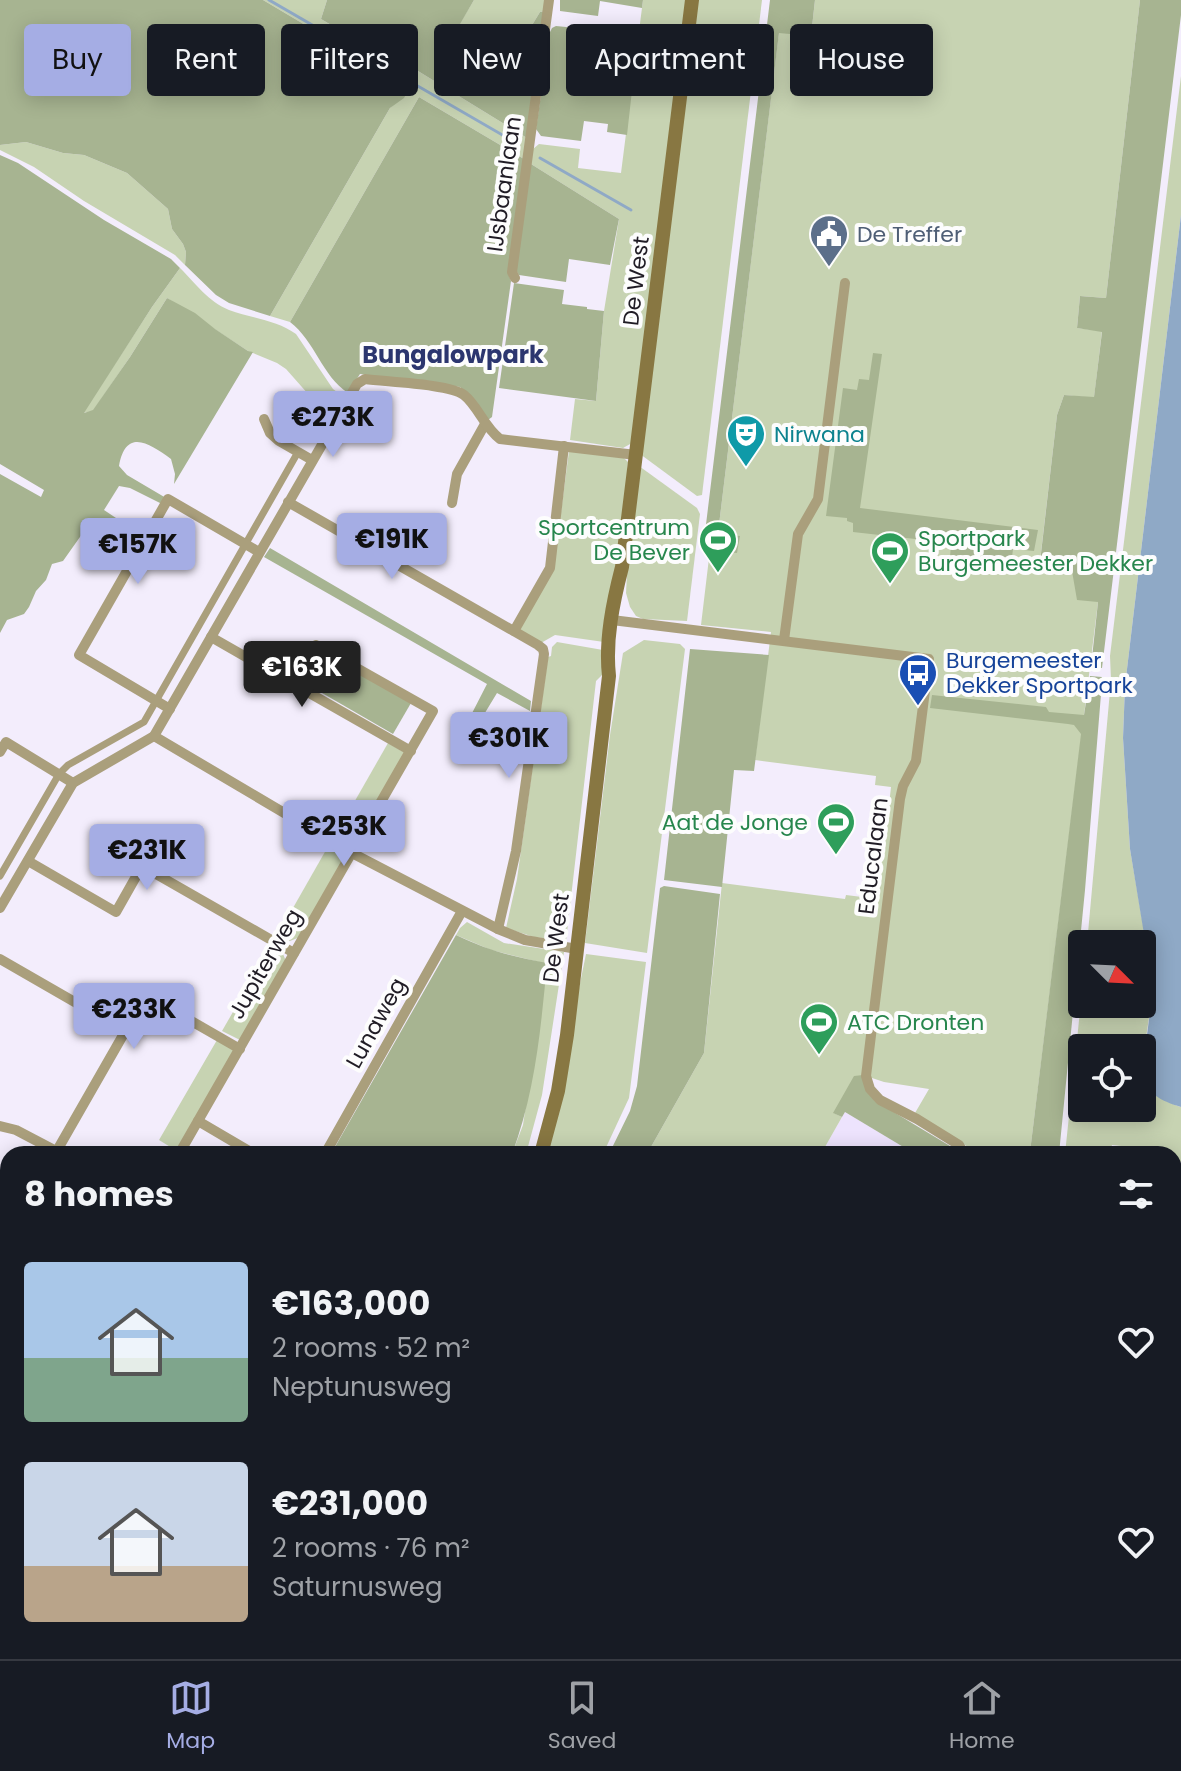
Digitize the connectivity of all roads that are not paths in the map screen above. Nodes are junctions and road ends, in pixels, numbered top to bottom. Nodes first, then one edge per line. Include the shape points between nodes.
1 (549, 0) edge
2 (692, 0) edge
3 (515, 278) dead end
4 (845, 283) dead end
5 (264, 419) dead end
6 (485, 424) junction
7 (564, 446) junction
8 (298, 452) junction
9 (636, 455) junction
10 (312, 460) junction
11 (288, 502) junction
12 (452, 503) dead end
13 (245, 544) junction
14 (259, 552) junction
15 (616, 620) junction
16 (514, 631) junction
17 (211, 637) junction
18 (784, 640) junction
19 (294, 684) junction
20 (156, 700) junction
21 (170, 709) junction
22 (154, 736) junction
23 (411, 751) junction
24 (0, 752) edge
25 (59, 774) junction
26 (73, 783) junction
27 (352, 853) junction
28 (28, 861) junction
29 (0, 876) edge
30 (0, 908) edge
31 (462, 911) junction
32 (498, 929) junction
33 (577, 949) junction
34 (294, 953) junction
35 (0, 959) edge
36 (125, 1031) junction
37 (240, 1049) junction
38 (198, 1121) junction
39 (0, 1126) edge
40 (43, 1146) edge
41 (59, 1146) edge
42 (184, 1146) edge
43 (240, 1146) edge
44 (330, 1146) edge
45 (543, 1146) edge
46 (960, 1146) edge

1 - 3 street, IJsbaanlaan
2 - 9 main road, De West
4 - 18 street via 818,499 798,534
5 - 8 street via 270,433
6 - 7 street via 500,439
6 - 10 street via 465,396 452,389 365,379
6 - 12 street via 457,474
7 - 9 street
7 - 16 street via 550,568
8 - 10 street
8 - 13 street
9 - 15 main road, De West
10 - 11 street
11 - 14 street
11 - 16 street
13 - 14 street
13 - 20 street
13 - 20 street via 168,499 79,655
14 - 17 street
15 - 18 street, Educalaan
15 - 33 main road, De West via 607,658
16 - 32 street via 544,654 516,851
17 - 19 street
17 - 21 street
18 - 46 street, Educalaan via 929,659 916,761 900,799 866,1076 880,1100
19 - 23 street
19 - 23 street, Jupiterweg via 316,645 433,711
20 - 21 street
20 - 25 street via 144,722
21 - 22 street
22 - 26 street
22 - 27 street
23 - 27 street, Jupiterweg
24 - 25 street via 6,742
25 - 26 street
25 - 29 street
26 - 28 street
27 - 31 street
27 - 34 street, Jupiterweg
28 - 30 street
28 - 34 street via 116,912 142,866
31 - 32 street
31 - 44 street, Lunaweg
32 - 33 street via 525,940
33 - 45 main road, De West via 563,1064
34 - 37 street, Jupiterweg
35 - 36 street
36 - 37 street via 146,995
36 - 41 street
37 - 38 street, Jupiterweg
38 - 42 street, Jupiterweg
38 - 43 street
39 - 40 street

